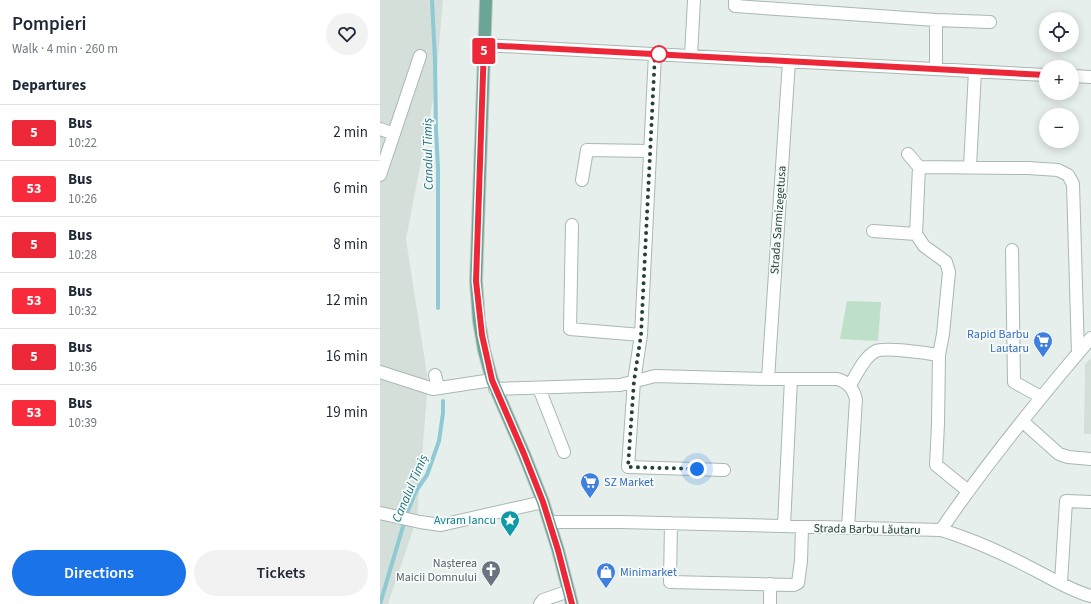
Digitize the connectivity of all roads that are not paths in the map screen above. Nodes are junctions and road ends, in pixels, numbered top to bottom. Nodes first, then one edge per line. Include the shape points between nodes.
1 (486, 0) edge
2 (694, 0) edge
3 (735, 0) edge
4 (936, 20) junction
5 (990, 22) dead end
6 (484, 45) junction
7 (655, 54) junction
8 (420, 56) dead end
9 (692, 56) junction
10 (789, 61) junction
11 (936, 69) junction
12 (975, 71) junction
13 (1039, 75) edge
14 (1079, 77) edge
15 (1091, 78) edge
16 (380, 129) edge
17 (394, 134) junction
18 (650, 151) junction
19 (908, 154) dead end
20 (919, 167) junction
21 (970, 167) junction
22 (380, 175) edge
23 (582, 180) dead end
24 (572, 225) dead end
25 (873, 231) dead end
26 (916, 234) junction
27 (1012, 250) dead end
28 (641, 335) junction
29 (1091, 338) edge
30 (1078, 353) junction
31 (939, 355) junction
32 (380, 372) edge
33 (435, 375) dead end
34 (768, 379) junction
35 (791, 379) junction
36 (634, 381) junction
37 (493, 385) junction
38 (850, 385) junction
39 (438, 388) junction
40 (539, 388) junction
41 (1041, 397) junction
42 (1022, 421) junction
43 (564, 452) dead end
44 (1091, 458) edge
45 (724, 470) dead end
46 (968, 491) junction
47 (543, 502) junction
48 (1091, 502) edge
49 (380, 513) edge
50 (550, 522) junction
51 (672, 523) junction
52 (784, 526) junction
53 (802, 527) junction
54 (848, 528) junction
55 (941, 530) junction
56 (1061, 583) junction
57 (770, 584) junction
58 (569, 591) junction
59 (1091, 596) edge
60 (540, 604) edge
61 (572, 604) edge
62 (770, 604) edge

1 - 6 main road
2 - 9 street
3 - 4 street via 735,6
4 - 5 street
4 - 11 street
6 - 7 street
6 - 37 main road via 476,281 484,350
7 - 9 street
7 - 18 street
8 - 17 street
9 - 10 street
10 - 11 street
10 - 34 street, Strada Sarmizegetusa
11 - 12 street
12 - 13 street
12 - 21 street
14 - 15 street
16 - 17 street
17 - 22 street
18 - 23 street via 587,150
18 - 28 street
19 - 20 street
20 - 21 street
20 - 26 street
21 - 30 street via 1058,170 1068,175 1073,184
24 - 28 street via 570,329
25 - 26 street
26 - 31 street via 924,246 946,262 949,272
27 - 41 street via 1014,382
28 - 36 street
29 - 30 street
30 - 41 street
31 - 38 street via 877,350 865,360
31 - 46 street via 936,465
32 - 39 street via 433,389
33 - 39 street
34 - 35 street
34 - 36 street via 655,376
35 - 38 street via 837,379
35 - 52 street
36 - 40 street via 620,385
36 - 45 street via 628,467
37 - 39 street via 456,381
37 - 40 street
37 - 47 main road
38 - 54 street via 856,399
40 - 43 street
41 - 42 street
42 - 44 street via 1060,454
42 - 46 street
46 - 55 street
47 - 49 street via 441,525
47 - 50 main road
48 - 56 street via 1066,501
50 - 51 street, Strada Barbu Lăutaru
50 - 58 main road
51 - 52 street, Strada Barbu Lăutaru
51 - 57 street via 670,582
52 - 53 street, Strada Barbu Lăutaru
53 - 54 street, Strada Barbu Lăutaru
53 - 57 street via 798,583
54 - 55 street, Strada Barbu Lăutaru
55 - 56 street, Strada Barbu Lăutaru via 986,545
56 - 59 street, Strada Barbu Lăutaru
57 - 62 street
58 - 60 street via 543,600
58 - 61 main road

